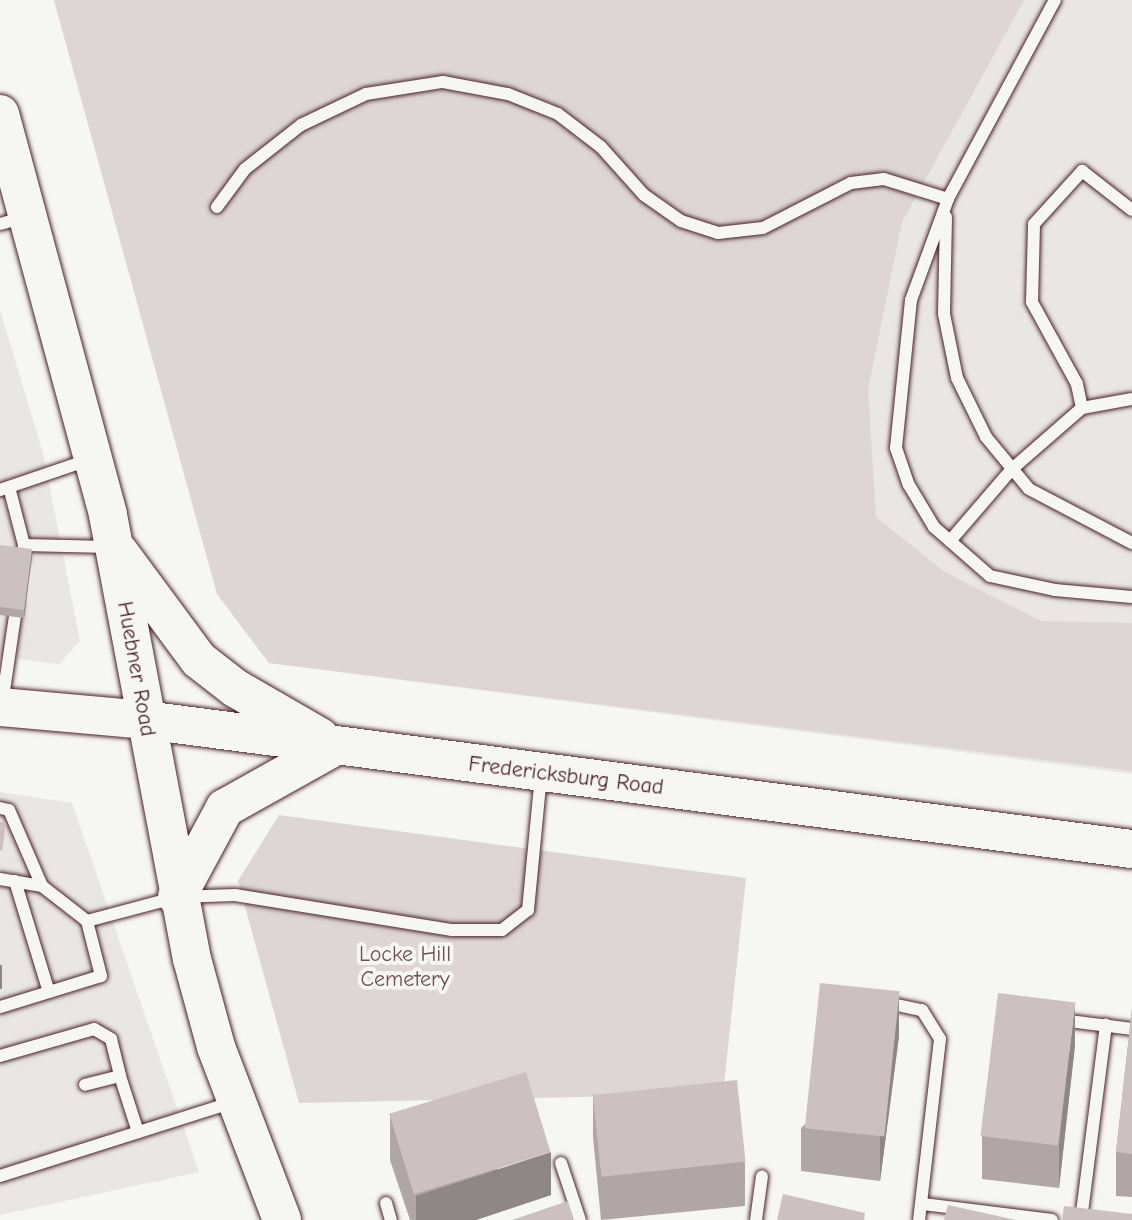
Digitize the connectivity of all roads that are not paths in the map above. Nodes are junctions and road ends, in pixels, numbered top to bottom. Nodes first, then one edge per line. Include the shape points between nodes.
1 (1055, 0) edge
2 (0, 114) edge
3 (948, 199) junction
4 (217, 207) dead end
5 (1132, 210) edge
6 (14, 220) edge
7 (1132, 399) edge
8 (1082, 408) junction
9 (93, 458) junction
10 (1012, 469) junction
11 (4, 489) edge
12 (950, 541) junction
13 (1132, 543) edge
14 (24, 545) junction
15 (115, 547) junction
16 (21, 575) edge
17 (19, 589) edge
18 (1132, 597) edge
19 (6, 632) edge
20 (1, 712) edge
21 (145, 720) junction
22 (336, 746) junction
23 (541, 773) junction
24 (0, 808) edge
25 (1120, 843) edge
26 (0, 879) edge
27 (15, 881) junction
28 (42, 886) junction
29 (177, 897) junction
30 (87, 921) junction
31 (49, 992) junction
32 (866, 1001) edge
33 (0, 1007) edge
34 (1051, 1018) edge
35 (1106, 1025) junction
36 (1132, 1029) edge
37 (0, 1056) edge
38 (120, 1076) junction
39 (85, 1085) dead end
40 (237, 1101) junction
41 (138, 1132) junction
42 (561, 1163) dead end
43 (0, 1176) edge
44 (762, 1176) dead end
45 (386, 1203) dead end
46 (923, 1204) junction
47 (282, 1220) edge
48 (391, 1220) edge
49 (580, 1220) edge
50 (756, 1220) edge
51 (919, 1220) edge
52 (1052, 1220) edge
53 (1081, 1220) edge

1 - 3 lane
2 - 6 main road, Huebner Road
3 - 4 lane via 884,179 851,183 763,228 718,233 681,221 644,195 601,147 558,114 508,94 443,82 366,94 301,125 245,169
3 - 10 lane via 944,314 957,378 986,437
3 - 12 lane via 911,300 896,448 909,485 934,527
5 - 8 lane via 1082,171 1034,224 1032,302 1077,384
6 - 9 main road, Huebner Road
7 - 8 lane
8 - 10 lane
9 - 11 lane
9 - 15 main road, Huebner Road
10 - 12 lane
10 - 13 lane via 1029,489
11 - 14 lane
12 - 18 lane via 990,576 1055,590
14 - 15 lane
14 - 16 lane
15 - 21 main road, Huebner Road
15 - 22 main road via 199,660 235,688
17 - 19 lane
19 - 20 lane
20 - 21 main road, Fredericksburg Road
21 - 22 main road, Fredericksburg Road
21 - 29 main road, Huebner Road
22 - 23 main road, Fredericksburg Road
22 - 29 main road via 225,808
23 - 25 main road, Fredericksburg Road
23 - 29 lane via 528,910 502,930 452,930 235,895
24 - 28 lane via 9,810
26 - 27 lane
27 - 28 lane
27 - 31 lane
28 - 30 lane
29 - 30 lane
29 - 40 main road, Huebner Road via 216,1047
30 - 31 lane via 101,976
31 - 33 lane
32 - 46 lane via 922,1010 940,1039
34 - 35 lane
35 - 36 lane
35 - 53 lane
37 - 38 lane via 94,1029 111,1039
38 - 39 lane
38 - 41 lane
40 - 41 lane
40 - 47 main road, Huebner Road
41 - 43 lane
42 - 49 lane
44 - 50 lane
45 - 48 lane
46 - 51 lane
46 - 52 lane

